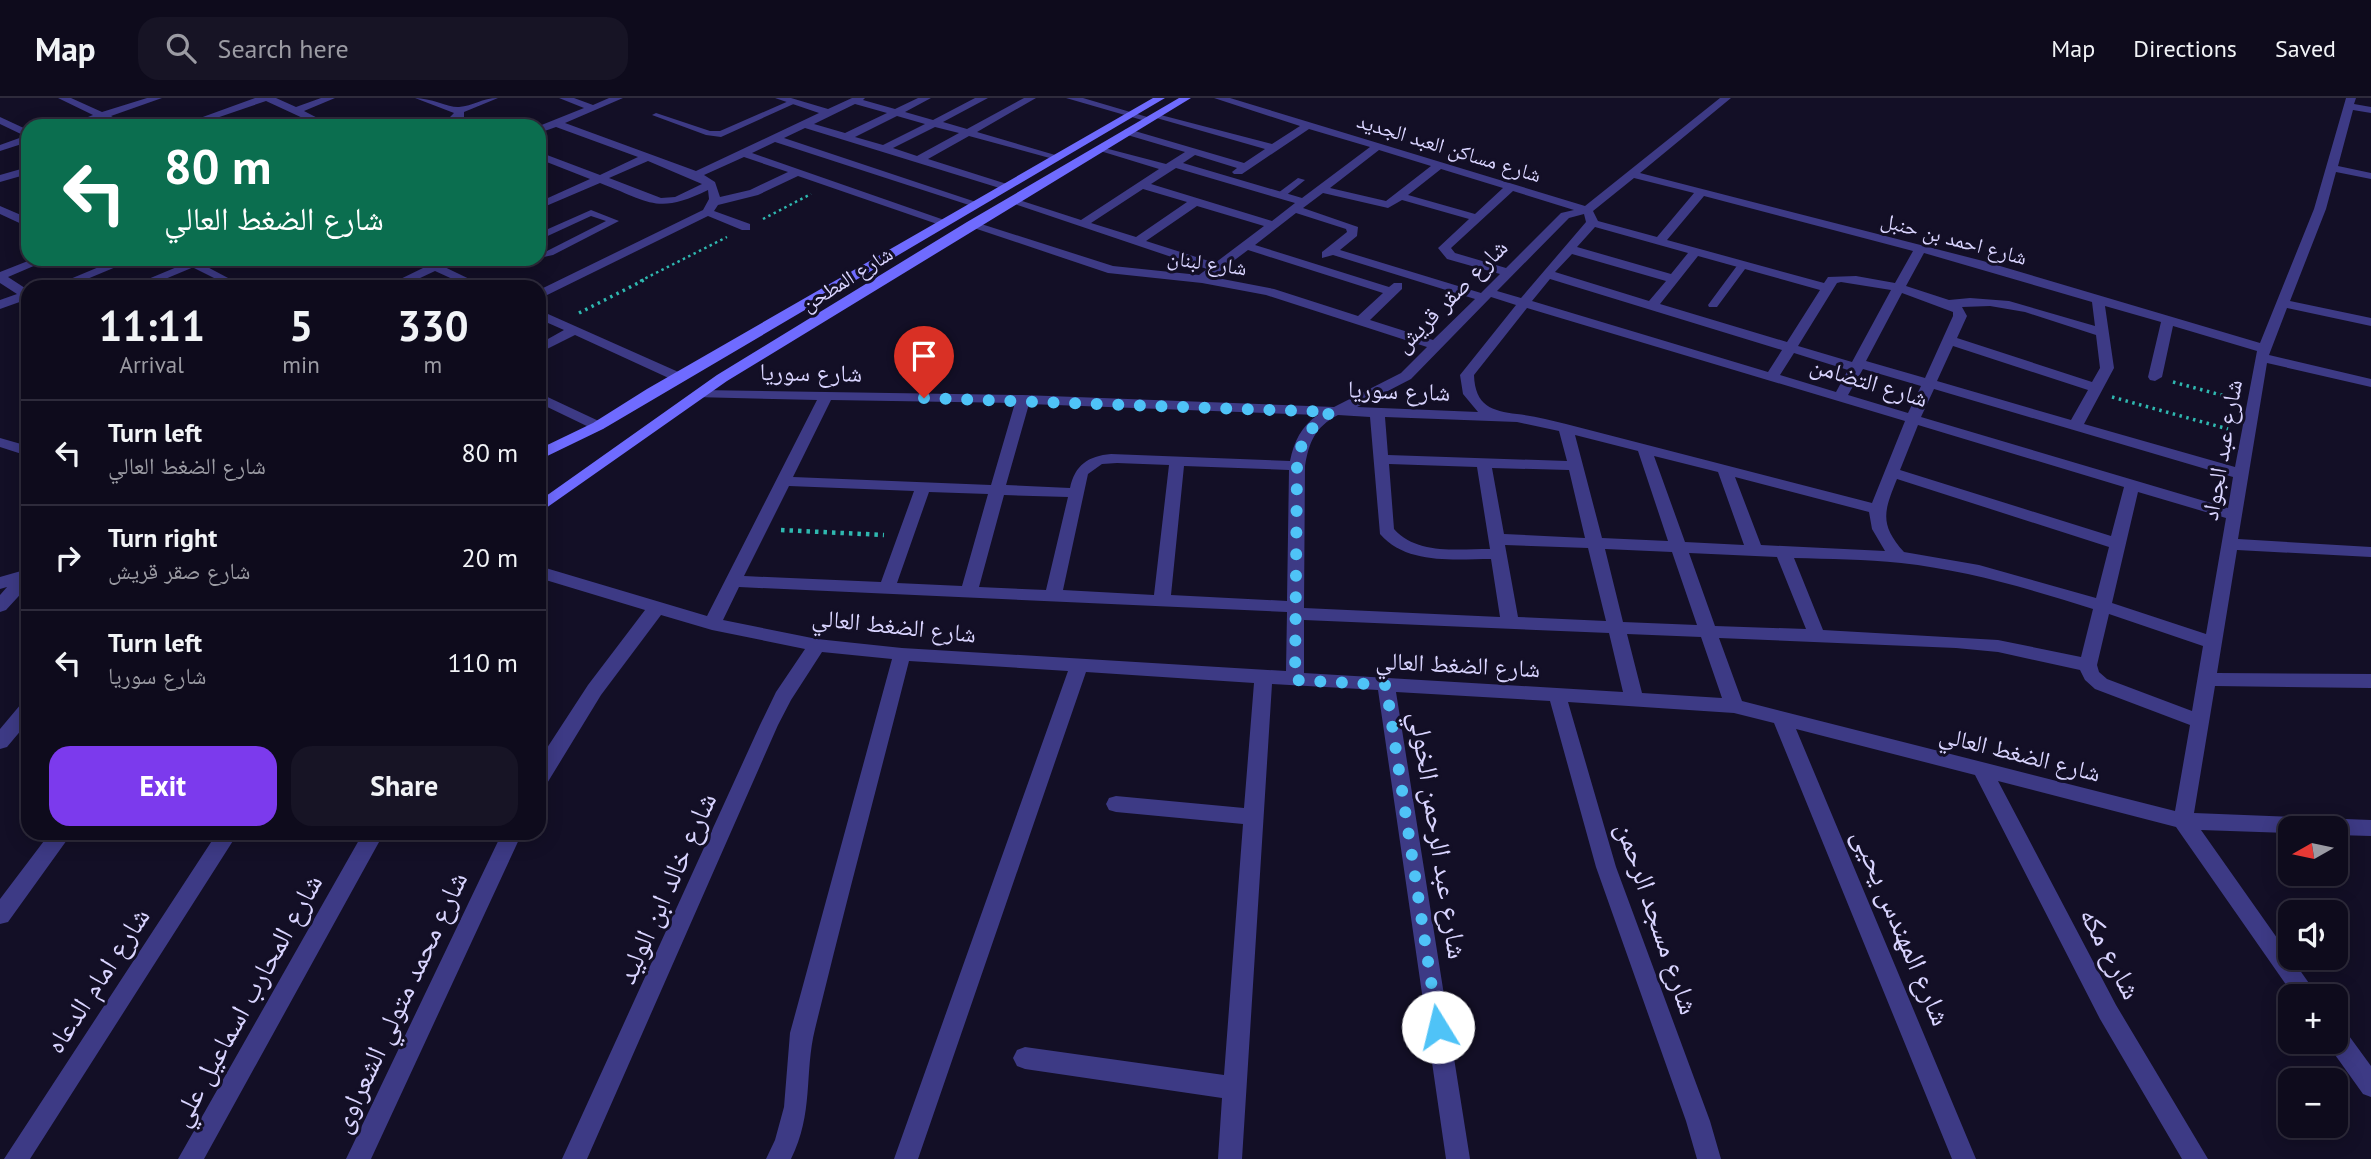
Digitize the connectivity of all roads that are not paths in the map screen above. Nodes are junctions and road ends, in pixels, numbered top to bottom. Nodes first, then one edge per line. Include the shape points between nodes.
1 (63, 98) edge
2 (266, 98) edge
3 (330, 98) edge
4 (420, 98) edge
5 (493, 98) edge
6 (564, 98) edge
7 (618, 98) edge
8 (780, 98) edge
9 (926, 98) edge
10 (985, 98) edge
11 (1031, 98) edge
12 (1071, 98) edge
13 (1113, 98) edge
14 (1186, 98) edge
15 (1219, 98) edge
16 (1726, 98) edge
17 (149, 99) edge
18 (857, 99) edge
19 (799, 100) edge
20 (2350, 102) edge
21 (1016, 106) junction
22 (593, 108) junction
23 (1154, 110) edge
24 (2371, 110) edge
25 (295, 111) junction
26 (459, 111) junction
27 (829, 113) junction
28 (896, 113) junction
29 (1130, 114) junction
30 (656, 115) dead end
31 (102, 116) junction
32 (92, 119) edge
33 (109, 119) edge
34 (204, 119) edge
35 (312, 119) edge
36 (458, 119) edge
37 (0, 120) edge
38 (555, 123) junction
39 (934, 123) junction
40 (804, 124) junction
41 (1308, 125) junction
42 (546, 127) edge
43 (968, 132) junction
44 (1128, 132) junction
45 (21, 134) edge
46 (846, 137) junction
47 (774, 138) junction
48 (21, 141) edge
49 (1378, 146) junction
50 (0, 148) edge
51 (1101, 148) junction
52 (1275, 148) junction
53 (884, 149) junction
54 (1194, 151) junction
55 (743, 153) junction
56 (1057, 157) junction
57 (546, 158) edge
58 (648, 158) junction
59 (918, 160) junction
60 (1439, 165) junction
61 (938, 166) junction
62 (1172, 166) junction
63 (1247, 167) junction
64 (2331, 168) junction
65 (21, 172) edge
66 (797, 172) junction
67 (1632, 174) junction
68 (696, 175) junction
69 (2371, 176) edge
70 (0, 179) edge
71 (600, 179) junction
72 (1228, 179) junction
73 (1301, 180) dead end
74 (711, 184) junction
75 (1142, 185) junction
76 (1006, 187) junction
77 (1511, 187) junction
78 (1321, 189) junction
79 (893, 190) junction
80 (1701, 192) junction
81 (1281, 195) junction
82 (1401, 196) junction
83 (1012, 201) junction
84 (1195, 202) junction
85 (546, 203) edge
86 (976, 204) junction
87 (1300, 205) junction
88 (711, 207) junction
89 (0, 209) edge
90 (21, 215) edge
91 (15, 217) junction
92 (1589, 217) junction
93 (1477, 218) junction
94 (21, 220) edge
95 (0, 222) edge
96 (944, 222) junction
97 (1082, 224) junction
98 (971, 225) junction
99 (1273, 225) junction
100 (746, 227) road end
101 (546, 234) edge
102 (1137, 242) junction
103 (1659, 242) junction
104 (1246, 246) junction
105 (1569, 249) junction
106 (1920, 249) junction
107 (1331, 251) junction
108 (1695, 252) junction
109 (546, 254) edge
110 (1743, 265) junction
111 (27, 266) edge
112 (111, 266) edge
113 (188, 266) edge
114 (208, 266) edge
115 (435, 267) joint
116 (1312, 267) junction
117 (1217, 268) junction
118 (1509, 273) junction
119 (1547, 274) junction
120 (1410, 275) junction
121 (0, 277) edge
122 (1202, 279) junction
123 (1674, 279) junction
124 (75, 280) edge
125 (153, 280) edge
126 (230, 280) edge
127 (406, 280) edge
128 (464, 280) edge
129 (1827, 288) junction
130 (1899, 289) junction
131 (21, 290) edge
132 (546, 291) edge
133 (1392, 292) junction
134 (1488, 295) junction
135 (21, 298) edge
136 (2098, 300) junction
137 (1524, 303) junction
138 (2282, 303) junction
139 (1951, 304) junction
140 (0, 305) edge
141 (1713, 305) dead end
142 (1652, 306) junction
143 (546, 317) edge
144 (2168, 320) junction
145 (1360, 322) junction
146 (2371, 322) edge
147 (575, 330) junction
148 (2103, 333) junction
149 (1950, 340) junction
150 (546, 345) edge
151 (1437, 346) junction
152 (1790, 348) junction
153 (2263, 353) junction
154 (1858, 365) junction
155 (694, 367) junction
156 (678, 377) junction
157 (1772, 377) junction
158 (2155, 377) road end
159 (722, 378) junction
160 (2371, 383) edge
161 (1929, 384) junction
162 (2095, 390) junction
163 (652, 391) junction
164 (699, 394) junction
165 (826, 396) junction
166 (1840, 397) junction
167 (1023, 399) junction
168 (546, 400) edge
169 (685, 404) junction
170 (1331, 412) junction
171 (1377, 413) junction
172 (1492, 416) junction
173 (1913, 419) junction
174 (598, 426) junction
175 (2075, 426) junction
176 (1566, 428) junction
177 (2, 445) edge
178 (1644, 448) junction
179 (21, 449) edge
180 (546, 452) edge
181 (1381, 458) junction
182 (1177, 461) junction
183 (1484, 463) junction
184 (1297, 466) junction
185 (1576, 466) junction
186 (1724, 469) junction
187 (1892, 472) junction
188 (2241, 474) junction
189 (783, 481) junction
190 (2132, 485) junction
191 (923, 487) junction
192 (998, 490) junction
193 (1077, 493) junction
194 (546, 503) edge
195 (1877, 509) junction
196 (2234, 515) junction
197 (1595, 543) junction
198 (2118, 544) junction
199 (2230, 544) junction
200 (1497, 546) junction
201 (1678, 547) junction
202 (1755, 551) junction
203 (1783, 552) junction
204 (2371, 552) edge
205 (1899, 557) junction
206 (546, 574) edge
207 (21, 578) edge
208 (734, 581) junction
209 (0, 583) edge
210 (21, 583) edge
211 (887, 588) junction
212 (969, 592) junction
213 (1053, 596) junction
214 (1162, 600) junction
215 (0, 606) edge
216 (658, 606) junction
217 (2103, 606) junction
218 (1296, 610) junction
219 (1510, 623) junction
220 (712, 624) junction
221 (1616, 627) junction
222 (1707, 631) junction
223 (1817, 636) junction
224 (2213, 643) junction
225 (817, 645) junction
226 (902, 654) junction
227 (2088, 665) junction
228 (1079, 666) junction
229 (1263, 678) junction
230 (2207, 679) junction
231 (1295, 680) junction
232 (2371, 681) edge
233 (1386, 685) junction
234 (1557, 695) junction
235 (1634, 699) junction
236 (1734, 706) junction
237 (21, 717) edge
238 (1782, 719) junction
239 (2200, 721) junction
240 (0, 741) edge
241 (546, 767) edge
242 (1982, 770) junction
243 (1116, 804) dead end
244 (1253, 817) junction
245 (2183, 821) junction
246 (2371, 828) edge
247 (57, 840) edge
248 (223, 840) edge
249 (370, 840) edge
250 (509, 840) edge
251 (0, 915) edge
252 (2298, 984) edge
253 (2348, 1054) edge
254 (1025, 1058) dead end
255 (2371, 1086) edge
256 (1235, 1088) junction
257 (16, 1159) edge
258 (190, 1159) edge
259 (358, 1159) edge
260 (574, 1159) edge
261 (778, 1159) edge
262 (906, 1159) edge
263 (1230, 1159) edge
264 (1458, 1159) edge
265 (1709, 1159) edge
266 (1964, 1159) edge
267 (2196, 1159) edge

1 - 31 street
2 - 25 street
2 - 34 street
3 - 25 street
4 - 26 street
5 - 26 street
6 - 22 street
7 - 22 street
8 - 19 street
9 - 28 street
10 - 21 street
10 - 39 street
11 - 21 street
12 - 29 street
13 - 23 street
14 - 23 street, شارع المطحن
15 - 41 street, شارع مساكن العبد الجديد
16 - 67 street, شارع صقر قريش
17 - 31 street
18 - 27 street
18 - 28 street
19 - 27 street
19 - 30 lane via 721,134
20 - 24 street
20 - 64 street, شارع عبد الجواد
21 - 43 street
22 - 38 street
23 - 29 street, شارع المطحن
23 - 44 street, شارع المطحن
23 - 52 street
25 - 35 street
26 - 36 street
27 - 40 street
28 - 39 street
28 - 46 street
29 - 56 street, شارع المطحن
31 - 32 street
31 - 33 street
37 - 45 street
38 - 42 street
38 - 58 street
39 - 43 street
39 - 53 street
40 - 46 street
40 - 47 street
41 - 49 street, شارع مساكن العبد الجديد
41 - 52 street
43 - 56 street
43 - 59 street
44 - 51 street, شارع المطحن
44 - 54 street
46 - 53 street
47 - 55 street
47 - 79 street
48 - 50 street
49 - 60 street, شارع مساكن العبد الجديد
49 - 78 street
51 - 62 street
51 - 83 street, شارع المطحن
52 - 63 street
53 - 59 street
54 - 62 street
54 - 63 street
55 - 66 street
55 - 68 street
56 - 76 street, شارع المطحن
57 - 71 street
58 - 68 street
58 - 71 street
59 - 61 street
60 - 77 street, شارع مساكن العبد الجديد
60 - 82 street
61 - 76 street
61 - 79 street
62 - 72 street
62 - 75 street
63 - 72 street
64 - 69 street
64 - 138 street, شارع عبد الجواد via 2320,209
65 - 70 street
66 - 79 street via 831,183
66 - 88 street
67 - 80 street, شارع احمد بن حنبل
67 - 92 street, شارع صقر قريش
68 - 74 street
71 - 74 street via 660,202 678,200
71 - 85 street
72 - 81 street
73 - 81 lane
74 - 88 street via 716,192
75 - 84 street
75 - 97 street
76 - 86 street, شارع المطحن
77 - 92 street, شارع مساكن العبد الجديد
77 - 93 street
78 - 82 street via 1382,206
78 - 87 street
79 - 86 street
79 - 96 street
80 - 103 street
80 - 106 street, شارع احمد بن حنبل
81 - 87 street
82 - 93 street
83 - 97 street
83 - 98 street, شارع المطحن
84 - 99 street
84 - 102 street
86 - 96 street, شارع المطحن
87 - 99 street
87 - 107 street via 1352,227 1353,233
88 - 100 street
88 - 132 street
89 - 91 street
90 - 91 street
91 - 94 street
91 - 95 street
92 - 103 street, شارع مساكن العبد الجديد
92 - 105 street, شارع صقر قريش
92 - 118 street, شارع صقر قريش via 1565,215
93 - 118 street via 1444,251
96 - 155 street, شارع المطحن
97 - 102 street
98 - 122 street, شارع لبنان via 1112,270
98 - 159 street, شارع المطحن
99 - 104 street
101 - 109 lane via 591,213 614,221
102 - 117 street
103 - 108 street, شارع مساكن العبد الجديد
104 - 116 street
104 - 117 street
105 - 119 street, شارع صقر قريش
105 - 123 street
106 - 130 street
106 - 136 street, شارع احمد بن حنبل
107 - 116 street
107 - 120 street, شارع التضامن
108 - 110 street, شارع مساكن العبد الجديد
108 - 123 street
110 - 129 street, شارع مساكن العبد الجديد
110 - 141 lane
111 - 121 street
112 - 124 street
113 - 125 street
114 - 126 lane
115 - 127 street
115 - 128 street
116 - 133 street
117 - 122 street
118 - 134 street, شارع صقر قريش
119 - 137 street, شارع صقر قريش
119 - 142 street
120 - 133 street
120 - 134 street, شارع التضامن
121 - 131 street
122 - 145 street, شارع لبنان via 1269,292
123 - 142 street
129 - 130 street via 1832,280 1847,276
129 - 152 street
130 - 139 street
130 - 154 street
133 - 145 street
134 - 137 street, شارع التضامن
134 - 151 street, شارع صقر قريش
135 - 140 street
136 - 144 street, شارع احمد بن حنبل
136 - 148 street
137 - 157 street, شارع التضامن
137 - 172 street, شارع صقر قريش via 1467,374 1466,388 1475,403
138 - 146 street
138 - 153 street, شارع عبد الجواد
139 - 148 street via 2006,304
139 - 149 street via 1960,316
142 - 152 street
143 - 147 street
144 - 153 street, شارع احمد بن حنبل
144 - 158 street
145 - 151 street, شارع لبنان
147 - 150 street
147 - 156 street
148 - 162 street via 2108,364
149 - 161 street
149 - 162 street
151 - 170 street, شارع صقر قريش via 1406,376
152 - 154 street
152 - 157 street
153 - 160 street, شارع احمد بن حنبل
153 - 188 street, شارع عبد الجواد
154 - 161 street
154 - 166 street
155 - 156 street, شارع المطحن
155 - 159 street
156 - 163 street, شارع المطحن
157 - 166 street, شارع التضامن
159 - 164 street, شارع المطحن
161 - 173 street
161 - 175 street
162 - 175 street
163 - 169 street via 663,400
163 - 174 street, شارع المطحن
164 - 165 street, شارع سوريا
164 - 169 street, شارع المطحن
165 - 167 street, شارع سوريا
165 - 189 street
166 - 173 street, شارع التضامن
167 - 170 street, شارع سوريا
167 - 192 street
168 - 174 street
169 - 194 street, شارع المطحن
170 - 171 street, شارع سوريا
170 - 184 street, شارع صقر قريش via 1311,427 1299,445
171 - 172 street, شارع سوريا
171 - 181 street
172 - 176 street, شارع سوريا
173 - 187 street
173 - 190 street, شارع التضامن
174 - 180 street, شارع المطحن
175 - 188 street
176 - 178 street, شارع سوريا
176 - 185 street
177 - 179 street
178 - 186 street, شارع سوريا
178 - 201 street
181 - 183 street
181 - 200 street via 1386,530 1392,539 1418,551
182 - 184 street
182 - 193 street via 1101,459 1081,473
182 - 214 street
183 - 185 street
183 - 200 street
184 - 218 street, شارع صقر قريش
185 - 197 street
186 - 195 street, شارع سوريا
186 - 202 street
187 - 195 street
187 - 198 street
188 - 196 street, شارع عبد الجواد
189 - 191 street
189 - 208 street
190 - 196 street, شارع التضامن
190 - 198 street
191 - 192 street
191 - 211 street
192 - 193 street
192 - 212 street
193 - 213 street
195 - 205 street via 1884,539
196 - 199 street, شارع عبد الجواد
197 - 200 street
197 - 201 street
197 - 221 street
198 - 217 street
199 - 204 street
199 - 224 street, شارع عبد الجواد
200 - 219 street
201 - 202 street
201 - 222 street
202 - 203 street
203 - 205 street
203 - 223 street
205 - 217 street via 1991,572
206 - 216 street, شارع الضغط العالي
207 - 209 street
208 - 211 street
208 - 220 street
210 - 215 street
211 - 212 street
212 - 213 street
213 - 214 street
214 - 218 street
216 - 220 street, شارع الضغط العالي
216 - 241 street via 610,666
217 - 224 street
217 - 227 street
218 - 219 street
218 - 231 street, شارع صقر قريش
219 - 221 street
220 - 225 street, شارع الضغط العالي
221 - 222 street
221 - 235 street
222 - 223 street
222 - 236 street
223 - 227 street via 1998,646
224 - 230 street, شارع عبد الجواد
225 - 226 street, شارع الضغط العالي
225 - 260 street, شارع خالد ابن الوليد via 769,725
226 - 228 street, شارع الضغط العالي
226 - 261 street via 802,1033 796,1107
227 - 239 street via 2091,674 2109,688
228 - 229 street, شارع الضغط العالي
228 - 262 street
229 - 231 street, شارع الضغط العالي
229 - 244 street
230 - 232 street
230 - 239 street, شارع عبد الجواد
231 - 233 street, شارع الضغط العالي
233 - 234 street, شارع الضغط العالي
233 - 264 street, شارع عبد الرحمن الخولي
234 - 235 street, شارع الضغط العالي
234 - 265 street, شارع مسجد الرحمن via 1606,867
235 - 236 street, شارع الضغط العالي
236 - 238 street, شارع الضغط العالي
237 - 240 street
238 - 242 street, شارع الضغط العالي
238 - 266 street, شارع المهندس يحيى
239 - 245 street, شارع عبد الجواد
242 - 245 street, شارع الضغط العالي
242 - 267 street, شارع مكه via 2108,1012
243 - 244 street
244 - 256 street
245 - 246 street, شارع الضغط العالي
245 - 252 street
247 - 251 street
248 - 257 street, شارع امام الدعاه
249 - 258 street, شارع المحارب اسماعيل علي
250 - 259 street, شارع محمد متولي الشعراوى
253 - 255 street
254 - 256 street
256 - 263 street

